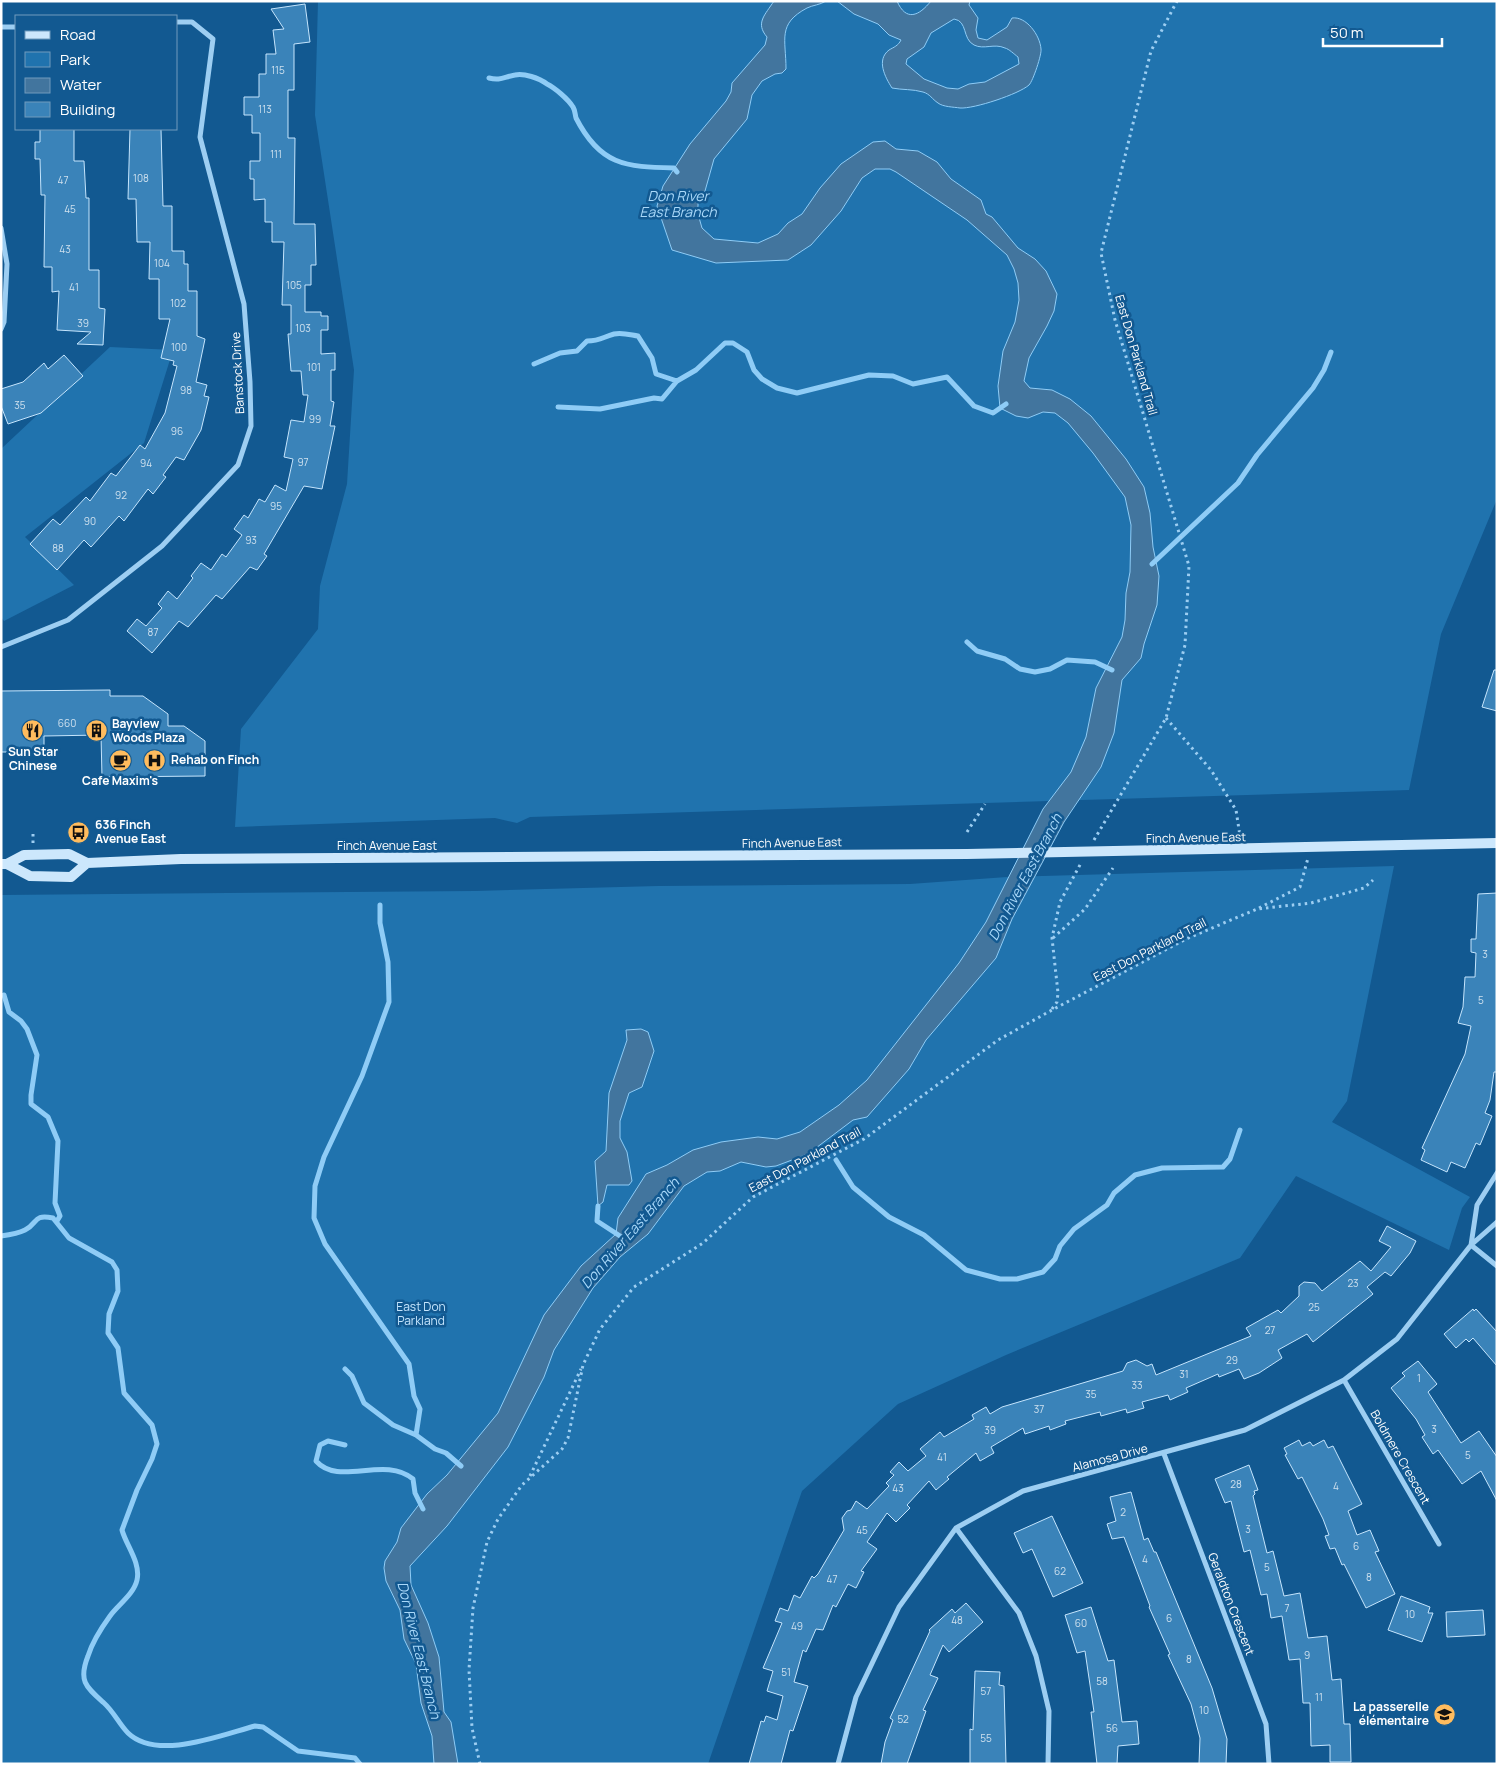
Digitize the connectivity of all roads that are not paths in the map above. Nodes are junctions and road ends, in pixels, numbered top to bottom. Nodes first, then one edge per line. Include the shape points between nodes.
1 (178, 22) edge
2 (15, 27) edge
3 (1, 28) edge
4 (1, 228) edge
5 (1, 329) edge
6 (1, 647) edge
7 (1497, 844) edge
8 (87, 863) junction
9 (4, 864) edge
10 (1497, 1173) edge
11 (1497, 1222) edge
12 (1471, 1245) junction
13 (1497, 1266) edge
14 (1344, 1380) junction
15 (1164, 1454) junction
16 (956, 1528) junction
17 (1439, 1544) dead end
18 (838, 1764) edge
19 (1048, 1764) edge
20 (1269, 1764) edge

1 - 6 street, Banstock Drive via 192,22 213,39 200,137 244,304 251,426 238,465 162,546 68,620
2 - 3 street
4 - 5 street via 7,264
7 - 8 main road, Finch Avenue East via 1138,852 181,859
8 - 9 main road, Finch Avenue East via 69,854 24,855
8 - 9 main road, Finch Avenue East via 71,877 30,876
10 - 12 street, Alamosa Drive via 1478,1205
11 - 12 street, Alamosa Drive
12 - 13 street
12 - 14 street, Alamosa Drive via 1397,1339
14 - 15 street, Alamosa Drive via 1245,1430
14 - 17 street, Boldmere Crescent
15 - 16 street, Alamosa Drive via 1023,1491
15 - 20 street, Geraldton Crescent via 1266,1724
16 - 18 street, Alamosa Drive via 899,1606 856,1697
16 - 19 street via 1019,1614 1036,1656 1049,1711

